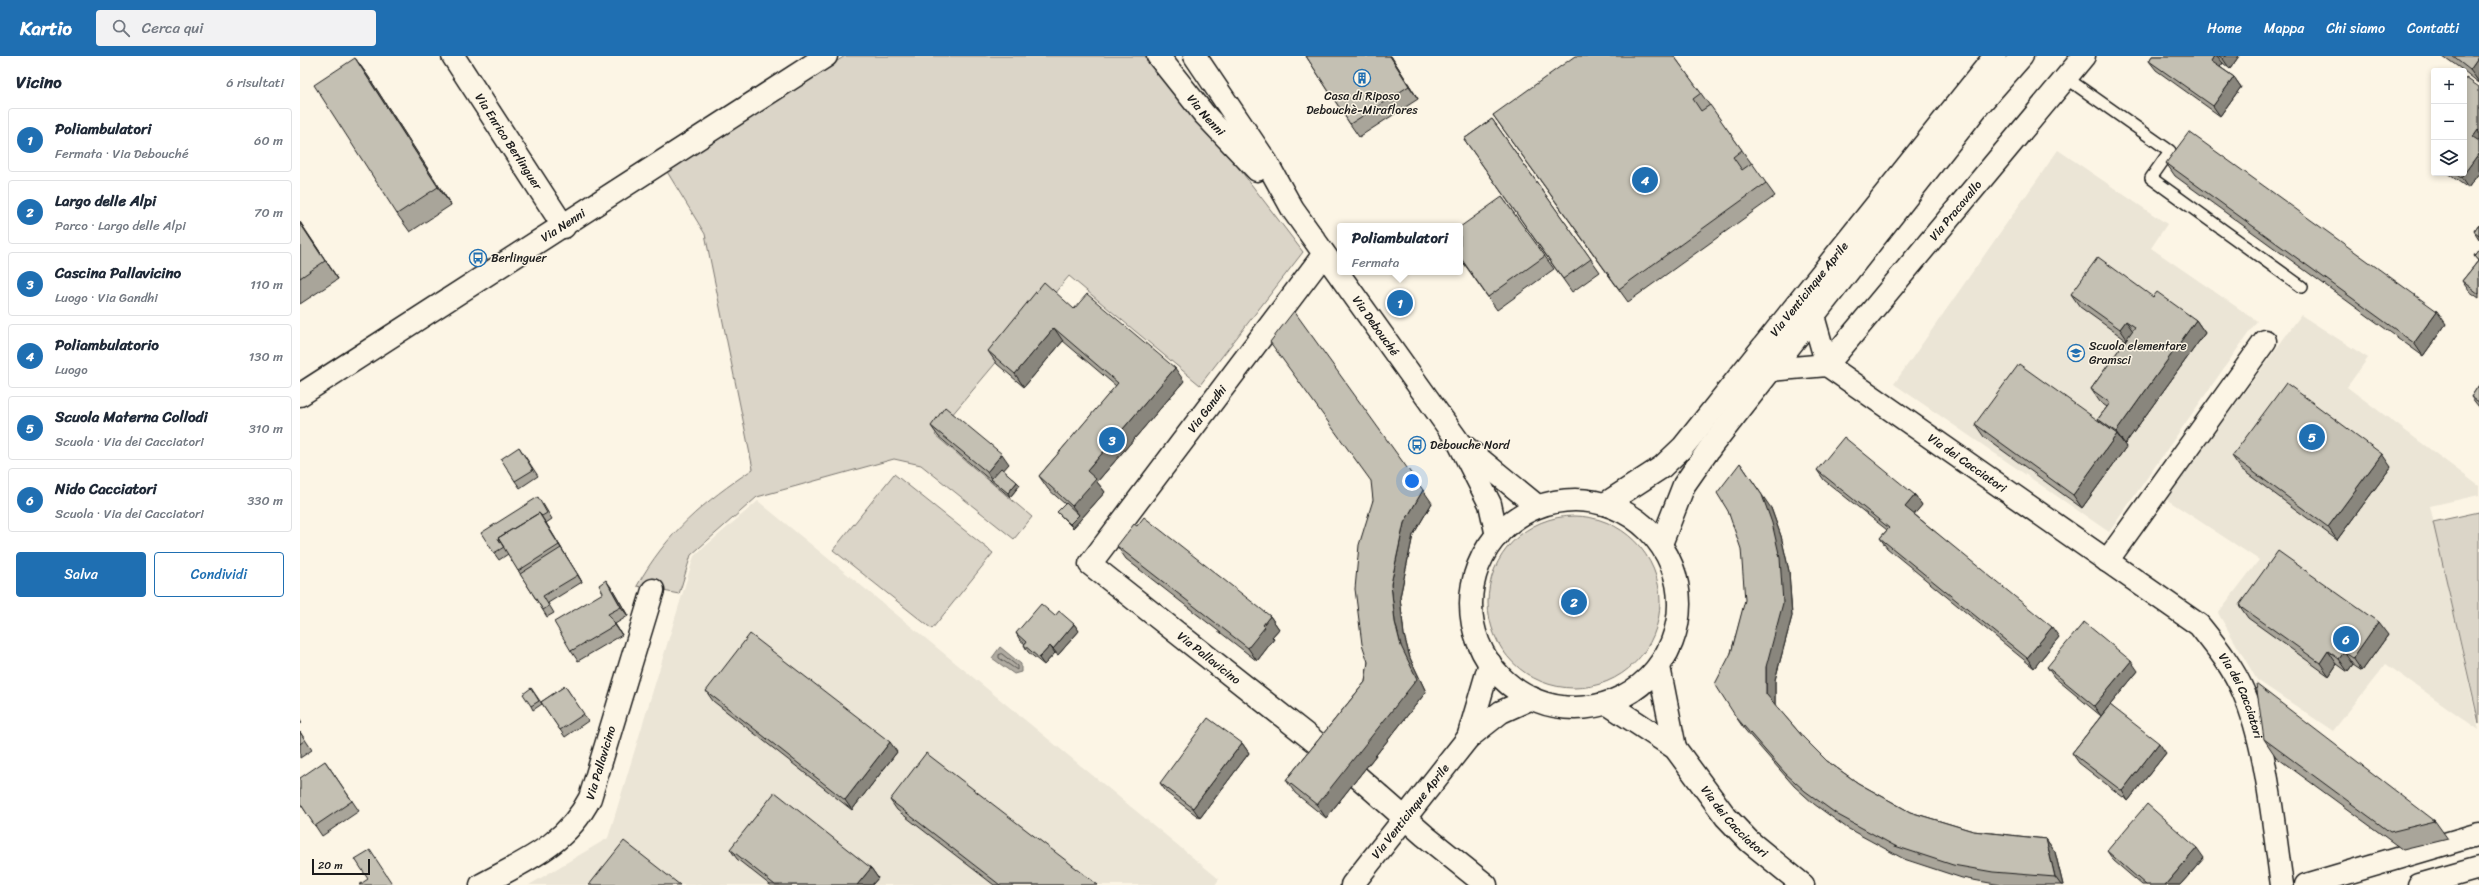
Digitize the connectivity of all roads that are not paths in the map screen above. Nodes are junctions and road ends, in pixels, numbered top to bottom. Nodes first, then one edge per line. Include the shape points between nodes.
1 (453, 56) edge
2 (826, 56) edge
3 (1158, 56) edge
4 (1178, 56) edge
5 (1195, 56) edge
6 (1995, 56) edge
7 (2022, 56) edge
8 (2084, 56) edge
9 (2065, 77) junction
10 (1257, 170) junction
11 (1294, 210) junction
12 (564, 227) junction
13 (1324, 254) junction
14 (1337, 272) edge
15 (1339, 275) edge
16 (2302, 287) dead end
17 (1813, 316) junction
18 (2264, 341) dead end
19 (1826, 365) junction
20 (1770, 370) junction
21 (300, 395) edge
22 (1458, 441) junction
23 (1605, 504) junction
24 (1537, 506) junction
25 (1497, 536) junction
26 (1661, 544) junction
27 (2107, 561) junction
28 (1090, 564) joint
29 (653, 590) dead end
30 (1490, 664) junction
31 (1659, 667) junction
32 (1532, 698) junction
33 (1608, 704) junction
34 (1468, 738) junction
35 (1675, 748) junction
36 (1328, 752) edge
37 (1358, 777) dead end
38 (1405, 817) junction
39 (2479, 834) edge
40 (2479, 868) edge
41 (482, 885) edge
42 (1352, 885) edge
43 (1486, 885) edge
44 (1803, 885) edge
45 (2282, 885) edge
46 (2306, 885) edge
47 (2419, 885) edge

1 - 12 street, Via Enrico Berlinguer
2 - 12 street, Via Nenni via 692,141
3 - 10 street, Via Nenni via 1204,114
4 - 10 street, Via Debouché
5 - 11 street, Via Debouché via 1267,163
6 - 23 street, Via Venticinque Aprile via 1683,447 1662,467
7 - 17 street, Via Venticinque Aprile via 1979,105
8 - 9 street, Via Pracavallo
9 - 16 lane via 2170,150 2151,178
9 - 19 street, Via Pracavallo
10 - 11 street, Via Debouché
11 - 13 street, Via Debouché
12 - 21 street, Via Nenni
13 - 14 street, Via Debouché
13 - 28 street, Via Gandhi
15 - 22 street, Via Debouché
17 - 19 street, Via Venticinque Aprile
17 - 20 street, Via Venticinque Aprile
18 - 27 street
19 - 20 street
19 - 27 street, Via dei Cacciatori
20 - 26 street, Via Venticinque Aprile via 1684,485
22 - 24 street, Via Debouché
22 - 25 street, Via Debouché via 1490,504
23 - 24 street via 1577,500
23 - 26 street via 1634,517
24 - 25 street via 1522,512
25 - 30 street via 1480,564 1472,597 1474,630
26 - 31 street via 1674,570 1680,603 1675,637
27 - 45 street, Via dei Cacciatori via 2199,625 2243,690 2259,741
28 - 36 street, Via Pallavicino
29 - 41 street, Via Pallavicino via 590,798 582,814 568,832 553,845
30 - 32 street via 1510,686
30 - 34 street, Via Venticinque Aprile
31 - 33 street via 1636,689
31 - 35 street, Via dei Cacciatori
32 - 33 street via 1540,703 1574,709
32 - 34 street, Via Venticinque Aprile via 1501,712
33 - 35 street, Via dei Cacciatori
34 - 38 street, Via Venticinque Aprile
35 - 44 street, Via dei Cacciatori via 1726,817 1749,841
37 - 38 street
38 - 42 street, Via Venticinque Aprile
38 - 43 street
39 - 46 street
40 - 47 street

